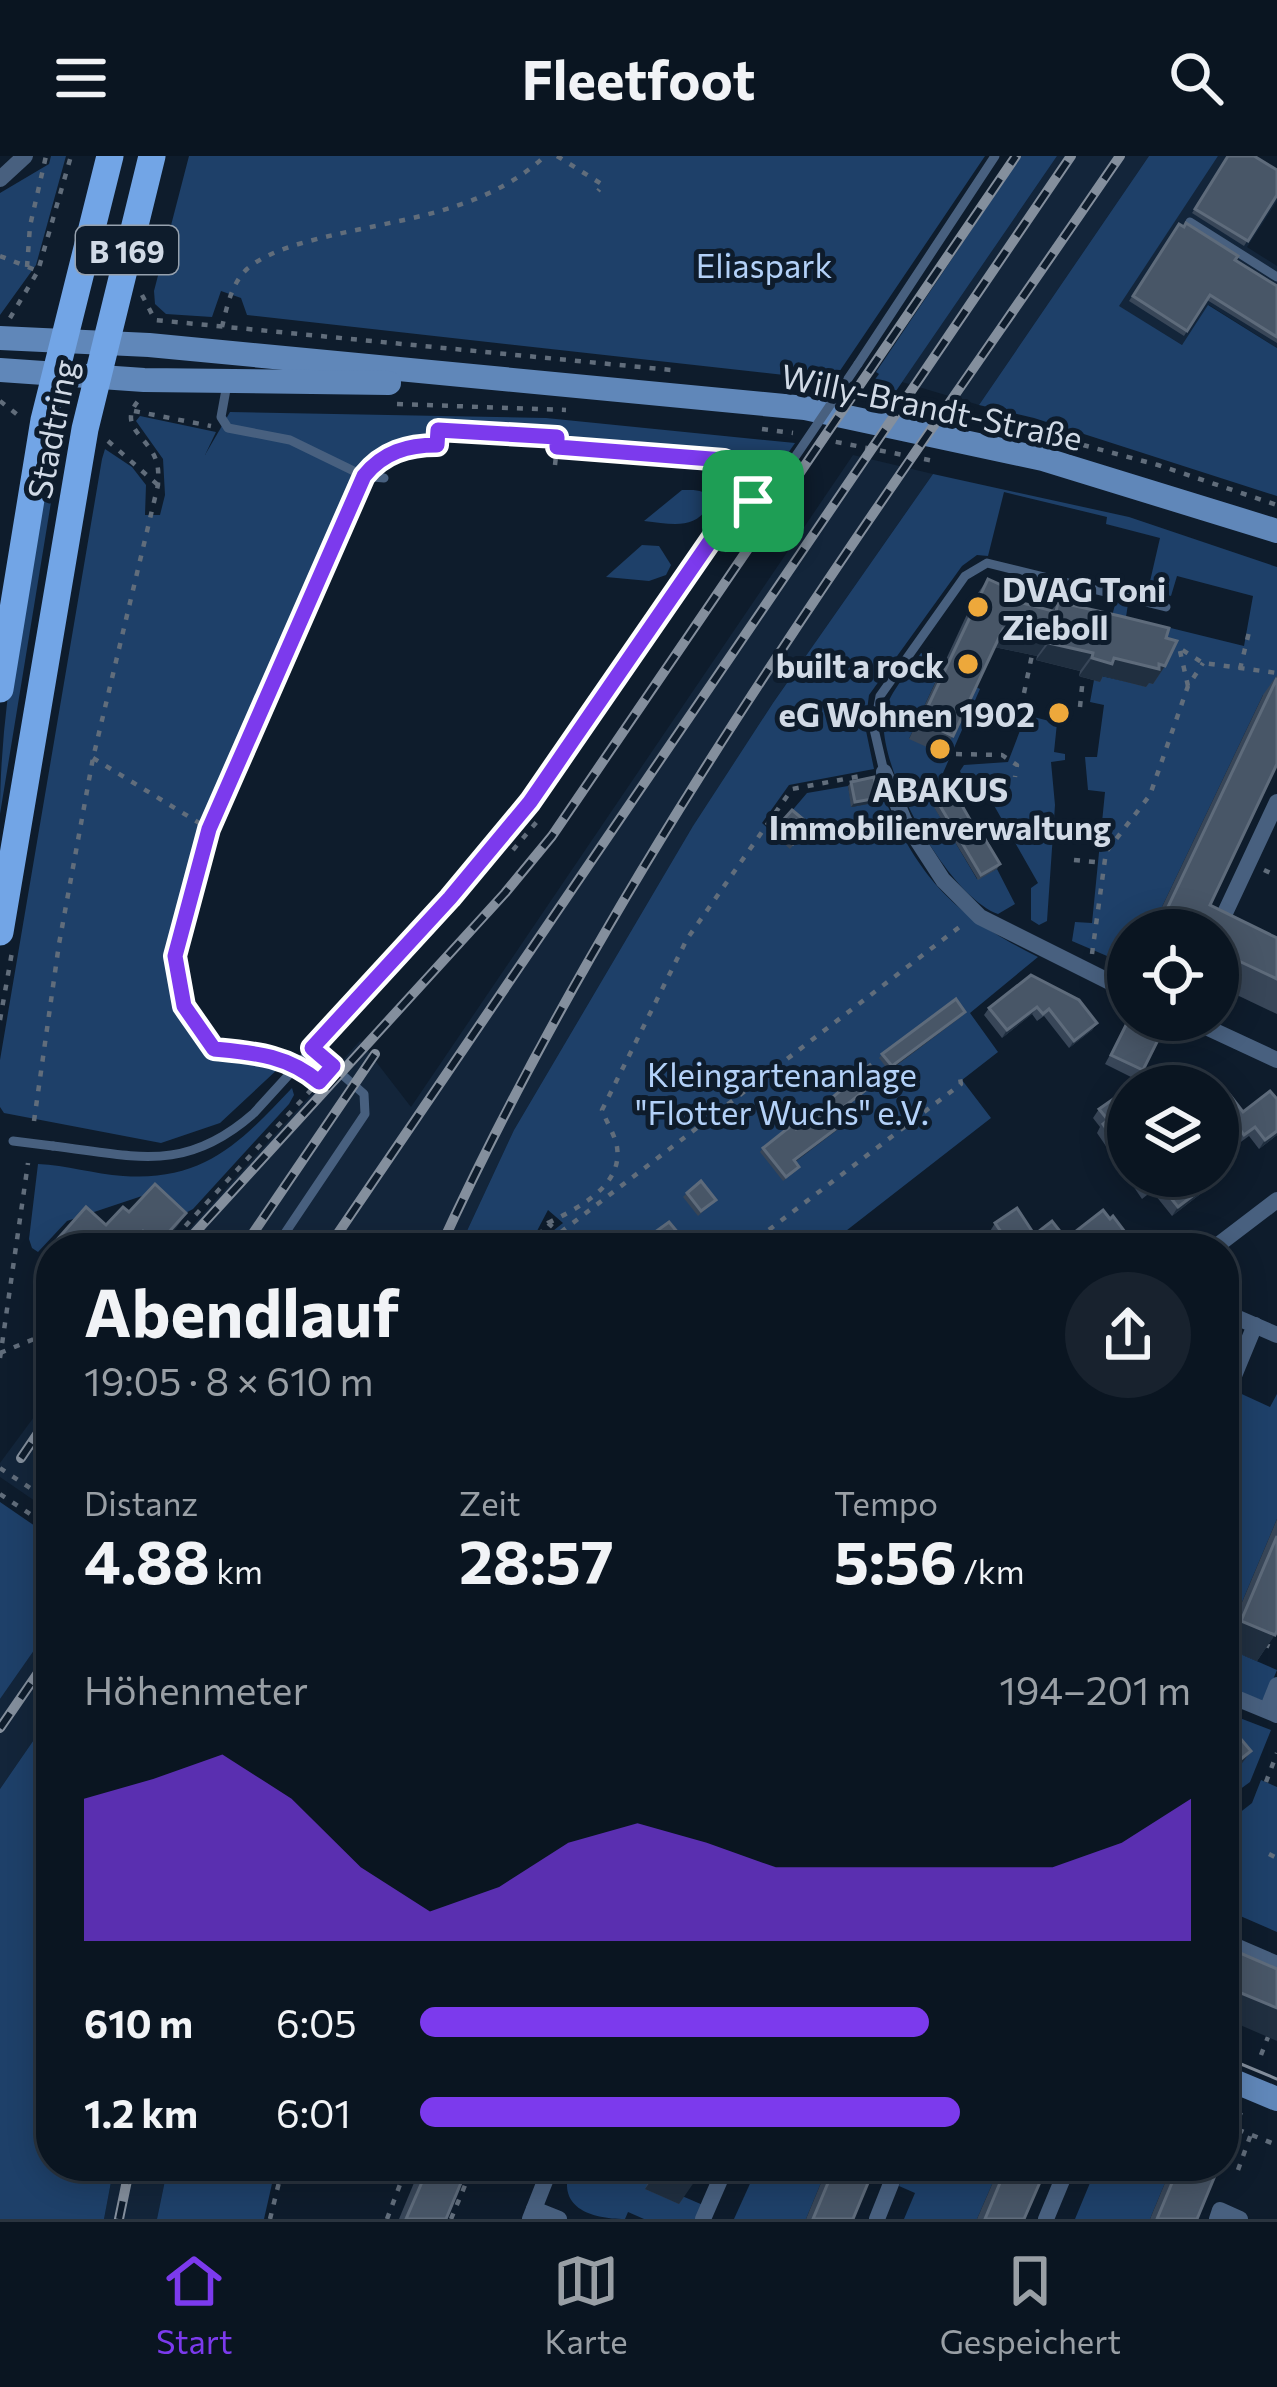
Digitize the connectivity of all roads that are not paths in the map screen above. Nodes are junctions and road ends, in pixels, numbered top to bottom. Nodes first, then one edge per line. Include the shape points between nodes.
1 (26, 156) edge
2 (110, 156) edge
3 (152, 156) edge
4 (995, 156) edge
5 (0, 179) edge
6 (1190, 223) edge
7 (1277, 277) edge
8 (0, 338) edge
9 (62, 341) junction
10 (105, 344) junction
11 (0, 370) edge
12 (55, 374) junction
13 (97, 377) junction
14 (227, 381) junction
15 (569, 398) junction
16 (384, 478) dead end
17 (1277, 532) edge
18 (1166, 607) dead end
19 (0, 689) edge
20 (884, 772) joint
21 (1277, 802) edge
22 (1227, 909) edge
23 (0, 932) edge
24 (1107, 980) edge
25 (1236, 1041) edge
26 (312, 1048) junction
27 (1277, 1060) edge
28 (0, 1139) edge
29 (1277, 1200) edge
30 (285, 1233) edge
31 (1234, 1233) edge
32 (1239, 1318) edge
33 (1255, 1325) junction
34 (1277, 1334) edge
35 (1239, 1364) edge
36 (1277, 1685) edge
37 (1239, 1699) edge
38 (1272, 1712) edge
39 (1239, 1948) edge
40 (1277, 1964) edge
41 (1239, 2083) edge
42 (1277, 2099) edge
43 (545, 2181) edge
44 (719, 2181) edge
45 (892, 2181) edge
46 (1062, 2181) edge
47 (532, 2214) edge
48 (559, 2219) edge
49 (703, 2219) edge
50 (877, 2219) edge
51 (1046, 2219) edge
52 (1217, 2219) edge
53 (1240, 2219) edge

1 - 5 street
2 - 9 main road, Stadtring / B 169
3 - 10 main road, Stadtring / B 169
4 - 26 lane, bridge via 794,460 770,490 729,514 530,802
6 - 7 lane
8 - 9 main road, Willy-Brandt-Straße
9 - 10 main road, Willy-Brandt-Straße
9 - 12 main road, Stadtring / B 169
10 - 13 main road, Stadtring / B 169
10 - 15 main road, Willy-Brandt-Straße
11 - 12 main road, Willy-Brandt-Straße
12 - 13 main road, Willy-Brandt-Straße
12 - 19 main road, Stadtring / B 169
13 - 14 main road, Willy-Brandt-Straße
13 - 23 main road, Stadtring / B 169
14 - 15 main road, Willy-Brandt-Straße
14 - 16 lane via 221,417 228,428 290,440
15 - 17 main road, Willy-Brandt-Straße via 805,408 1043,459
18 - 20 lane via 986,563 964,576 880,696 874,729
20 - 24 street via 943,880 980,917
21 - 22 street
25 - 27 street
26 - 28 lane, bridge via 228,1136 190,1153 156,1158
26 - 30 lane via 364,1094 365,1114
29 - 31 street
32 - 33 street
33 - 34 street
33 - 35 street
36 - 38 street
37 - 38 street
39 - 40 street
41 - 42 main road
43 - 47 street
44 - 49 street
45 - 50 street
46 - 51 street
47 - 48 street
52 - 53 street via 1220,2210

